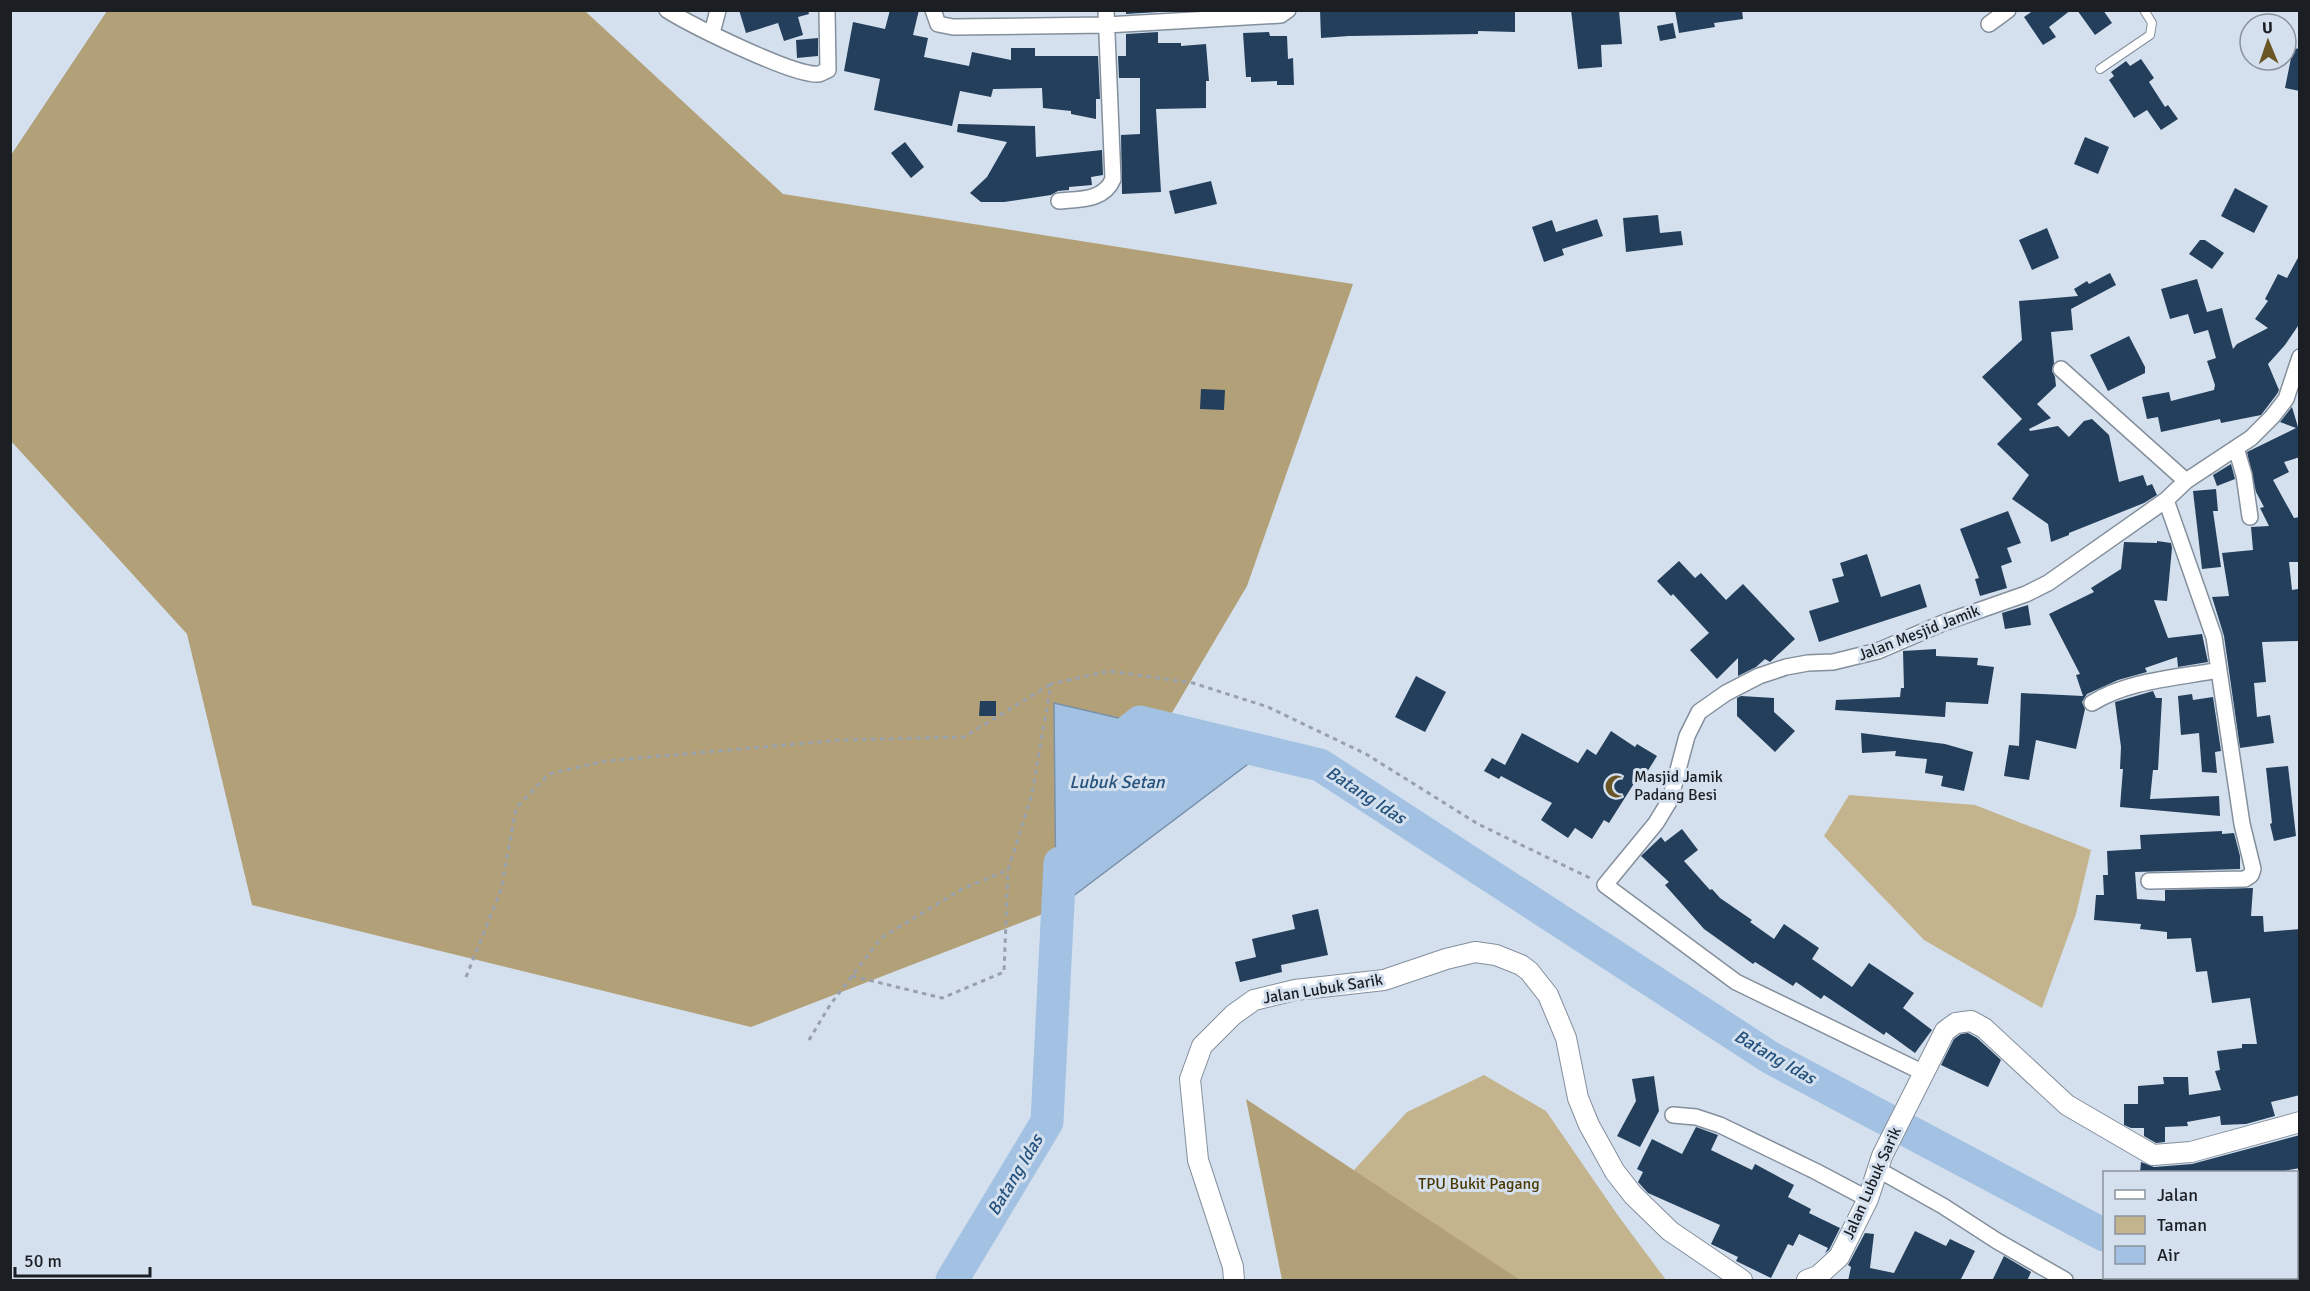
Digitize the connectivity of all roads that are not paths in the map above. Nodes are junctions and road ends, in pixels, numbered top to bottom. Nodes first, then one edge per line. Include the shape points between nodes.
1 (667, 10) edge
2 (718, 10) edge
3 (827, 10) edge
4 (933, 10) edge
5 (1288, 10) edge
6 (2008, 10) edge
7 (2144, 10) edge
8 (1106, 18) edge
9 (1989, 24) dead end
10 (712, 33) junction
11 (2100, 69) dead end
12 (1059, 201) dead end
13 (2300, 357) edge
14 (2061, 369) dead end
15 (2236, 448) junction
16 (2186, 481) junction
17 (2166, 500) junction
18 (2250, 517) dead end
19 (2219, 670) junction
20 (2092, 703) dead end
21 (2149, 881) dead end
22 (1922, 1077) junction
23 (1673, 1115) dead end
24 (2300, 1122) edge
25 (1879, 1162) junction
26 (1868, 1199) junction
27 (1234, 1281) edge
28 (1742, 1281) edge
29 (1807, 1281) edge
30 (2065, 1281) edge

1 - 10 street
2 - 10 street
3 - 10 street via 828,70 819,74 802,72 754,54
4 - 8 street via 938,24 953,27
5 - 8 street via 1281,15
6 - 9 street
7 - 11 lane via 2152,23 2150,35
8 - 12 street via 1113,179 1110,187 1095,197
13 - 15 street, Jalan Mesjid Jamik via 2286,399 2252,438
14 - 16 street
15 - 16 street, Jalan Mesjid Jamik
15 - 18 street
16 - 17 street, Jalan Mesjid Jamik
17 - 19 street via 2214,637
17 - 22 street, Jalan Mesjid Jamik via 2048,583 2026,594 1878,651 1833,662 1786,667 1726,693 1699,712 1687,736 1670,800 1605,885 1736,982
19 - 20 street via 2117,690
19 - 21 street via 2242,824 2253,869 2245,879
22 - 24 street, Jalan Lubuk Sarik via 1945,1031 1956,1023 1971,1020 2067,1105 2153,1155 2191,1152
22 - 25 street, Jalan Lubuk Sarik
23 - 26 street via 1720,1125
25 - 26 street, Jalan Lubuk Sarik
25 - 30 street
26 - 29 street, Jalan Lubuk Sarik via 1839,1257
27 - 28 street, Jalan Lubuk Sarik via 1233,1267 1198,1160 1190,1079 1202,1046 1254,1000 1295,990 1383,980 1475,952 1521,965 1548,995 1566,1038 1578,1098 1588,1125 1633,1195 1670,1231

